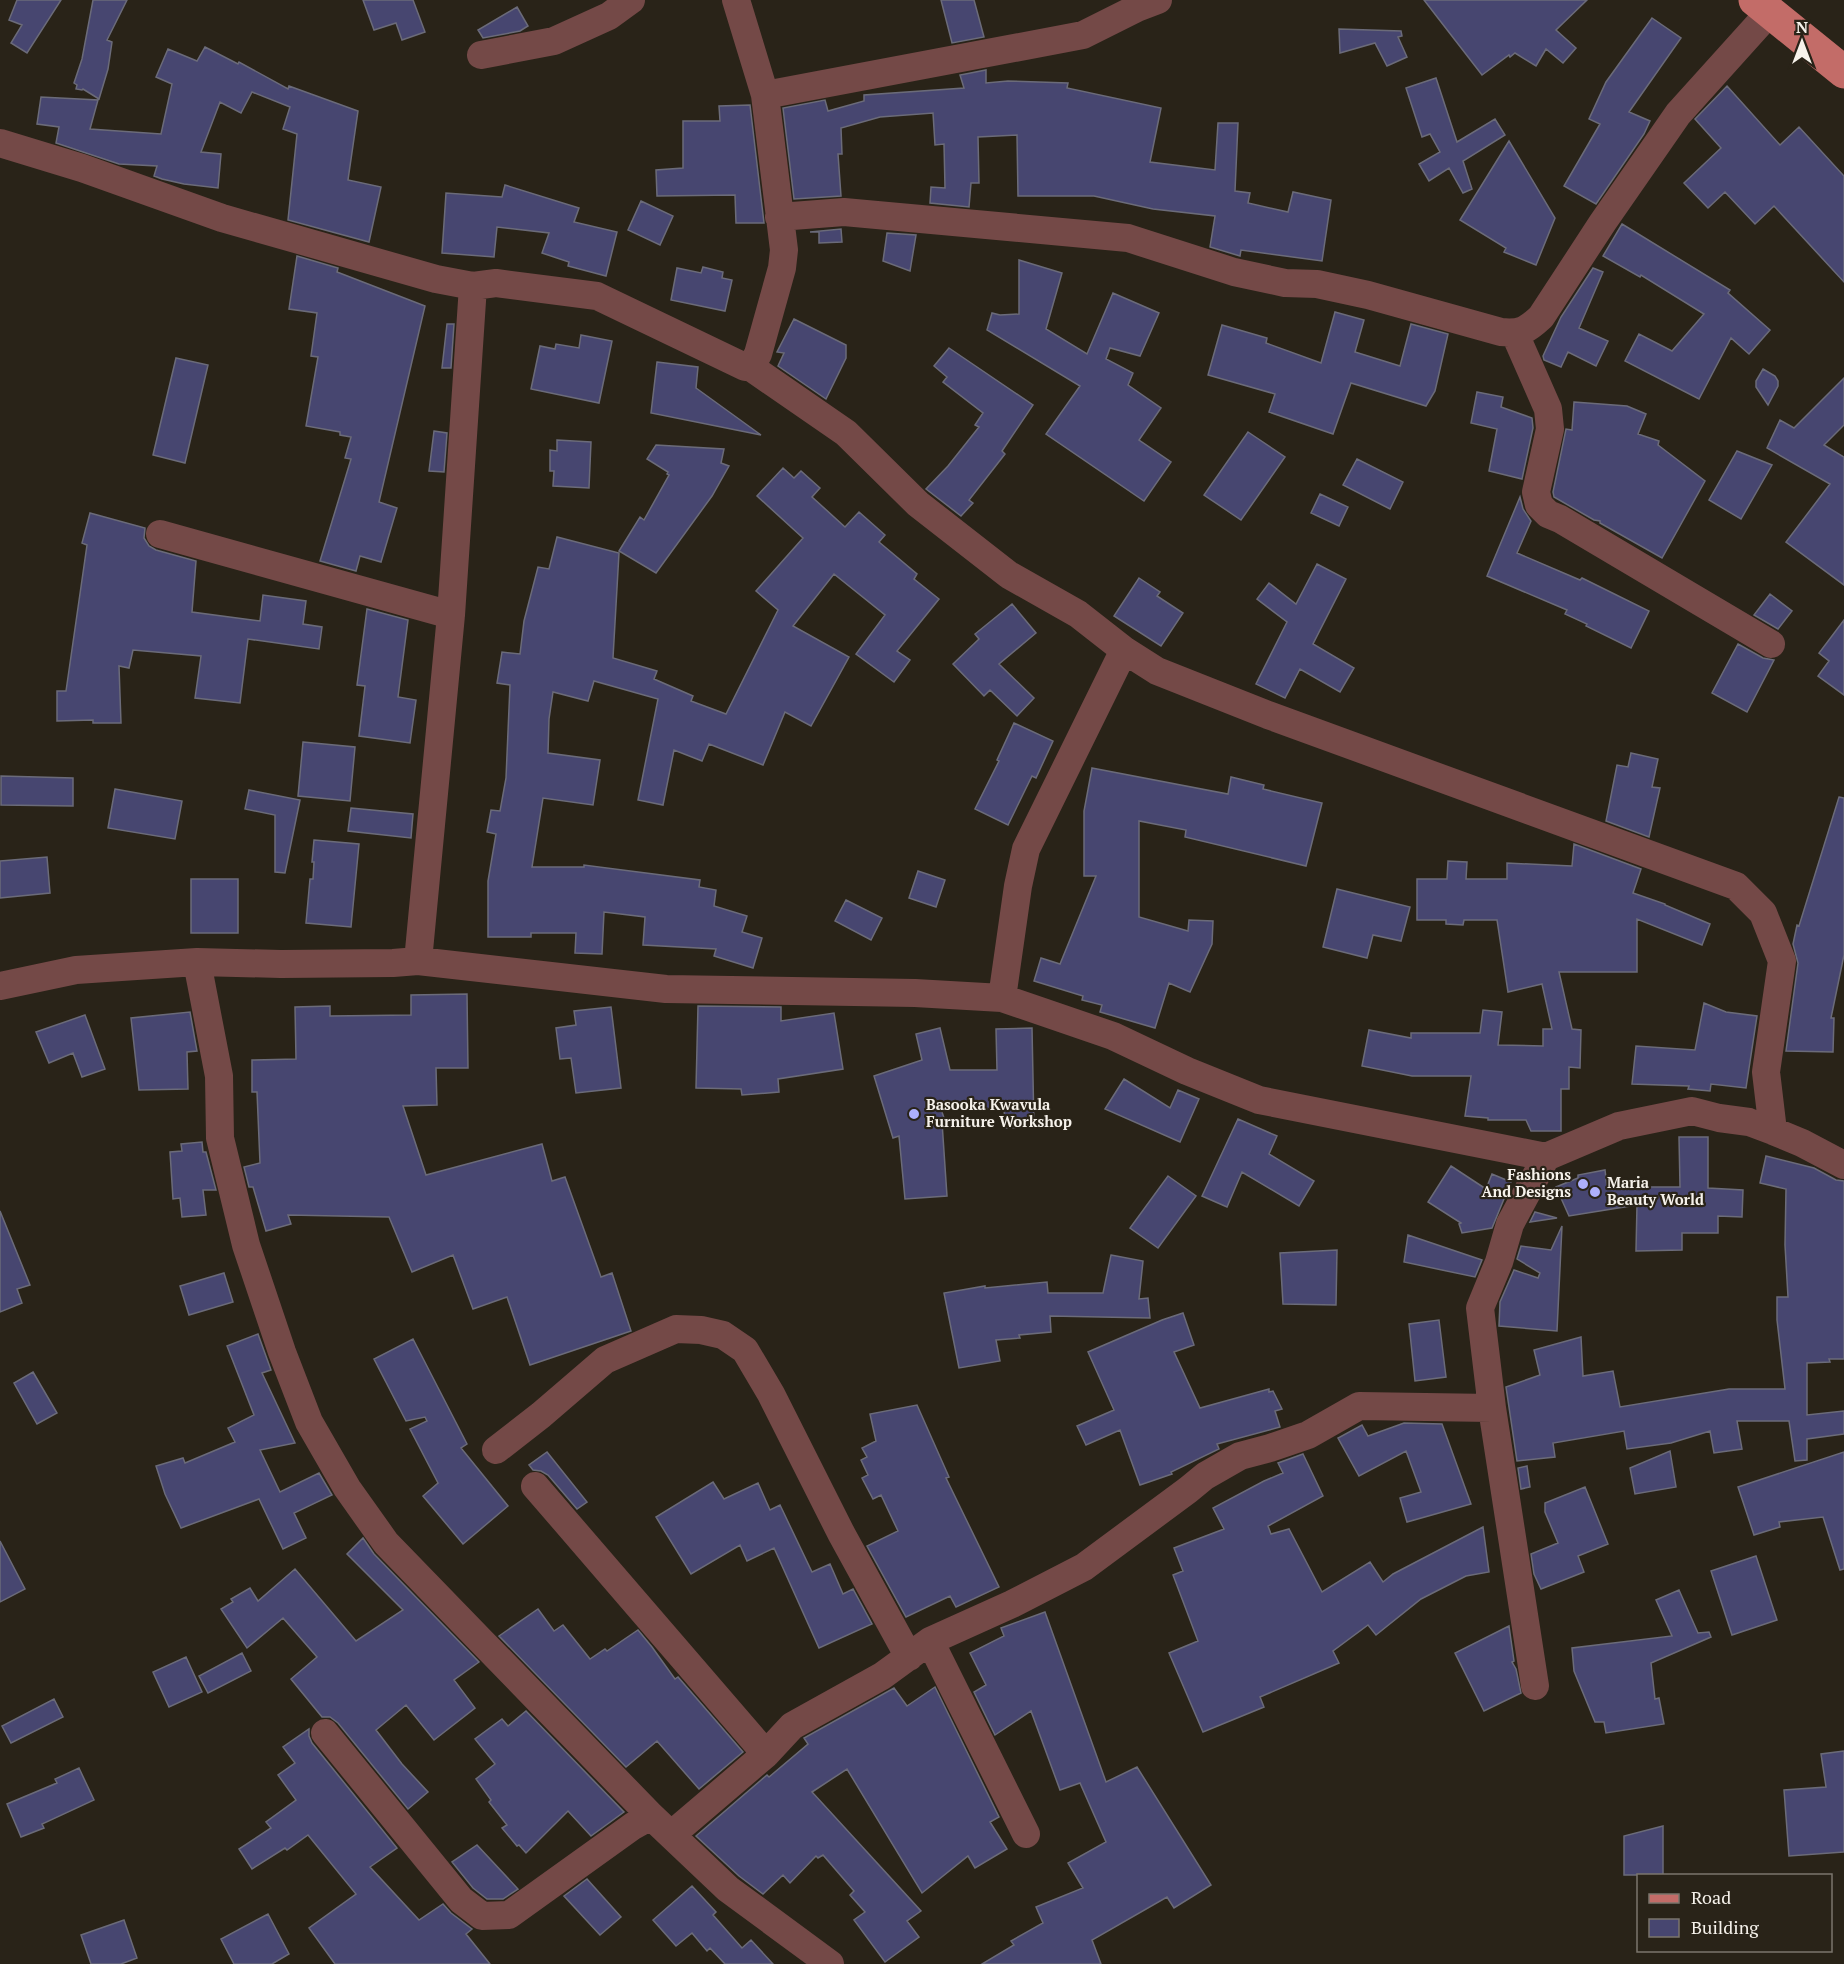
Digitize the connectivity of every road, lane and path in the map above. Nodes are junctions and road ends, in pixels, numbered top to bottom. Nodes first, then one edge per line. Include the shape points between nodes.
1 (631, 0) edge
2 (735, 0) edge
3 (1158, 0) edge
4 (1762, 6) edge
5 (481, 55) dead end
6 (1844, 72) edge
7 (765, 94) junction
8 (0, 143) edge
9 (779, 217) junction
10 (473, 286) junction
11 (1515, 334) junction
12 (749, 366) junction
13 (160, 534) dead end
14 (451, 615) junction
15 (1771, 644) dead end
16 (1124, 650) junction
17 (418, 961) junction
18 (197, 962) junction
19 (0, 987) edge
20 (1002, 998) junction
21 (1773, 1131) junction
22 (1546, 1157) junction
23 (1844, 1165) edge
24 (1492, 1408) junction
25 (496, 1450) dead end
26 (536, 1486) dead end
27 (920, 1649) junction
28 (1535, 1686) dead end
29 (325, 1733) dead end
30 (766, 1754) junction
31 (651, 1816) junction
32 (1026, 1834) dead end
33 (671, 1835) junction
34 (830, 1964) edge

1 - 5 street via 609,16 554,41
2 - 7 street
3 - 7 street via 1083,35
4 - 6 main road
4 - 11 street via 1678,114 1541,317
7 - 9 street
8 - 10 street via 222,218
9 - 11 street via 844,212 1128,238 1234,272 1285,283 1337,288
9 - 12 street via 784,250 782,268 758,354
10 - 12 street via 496,283 597,296
10 - 14 street
11 - 15 street via 1548,409 1550,429 1536,492 1539,506
12 - 16 street via 846,433 918,504 1009,575 1078,614
13 - 14 street
14 - 17 street
16 - 20 street via 1026,849
16 - 21 street via 1157,671 1268,714 1736,886 1763,913 1782,961 1766,1072
17 - 18 street
17 - 20 street via 666,989
18 - 19 street via 76,970
18 - 31 street via 219,1076 220,1138 230,1181 246,1245 309,1422 347,1488 386,1543
20 - 22 street via 1113,1036 1259,1100
21 - 22 street via 1692,1111 1619,1126
21 - 23 street
22 - 24 street via 1510,1224 1480,1308
24 - 27 street via 1359,1406 1308,1435 1240,1456 1204,1476 1084,1567
24 - 28 street
25 - 27 street via 605,1360 676,1329 723,1335 745,1350 841,1533
26 - 30 street
27 - 30 street via 882,1676 792,1726
27 - 32 street
29 - 31 street via 460,1900 482,1916 509,1915
30 - 33 street
31 - 33 street
33 - 34 street via 728,1889

